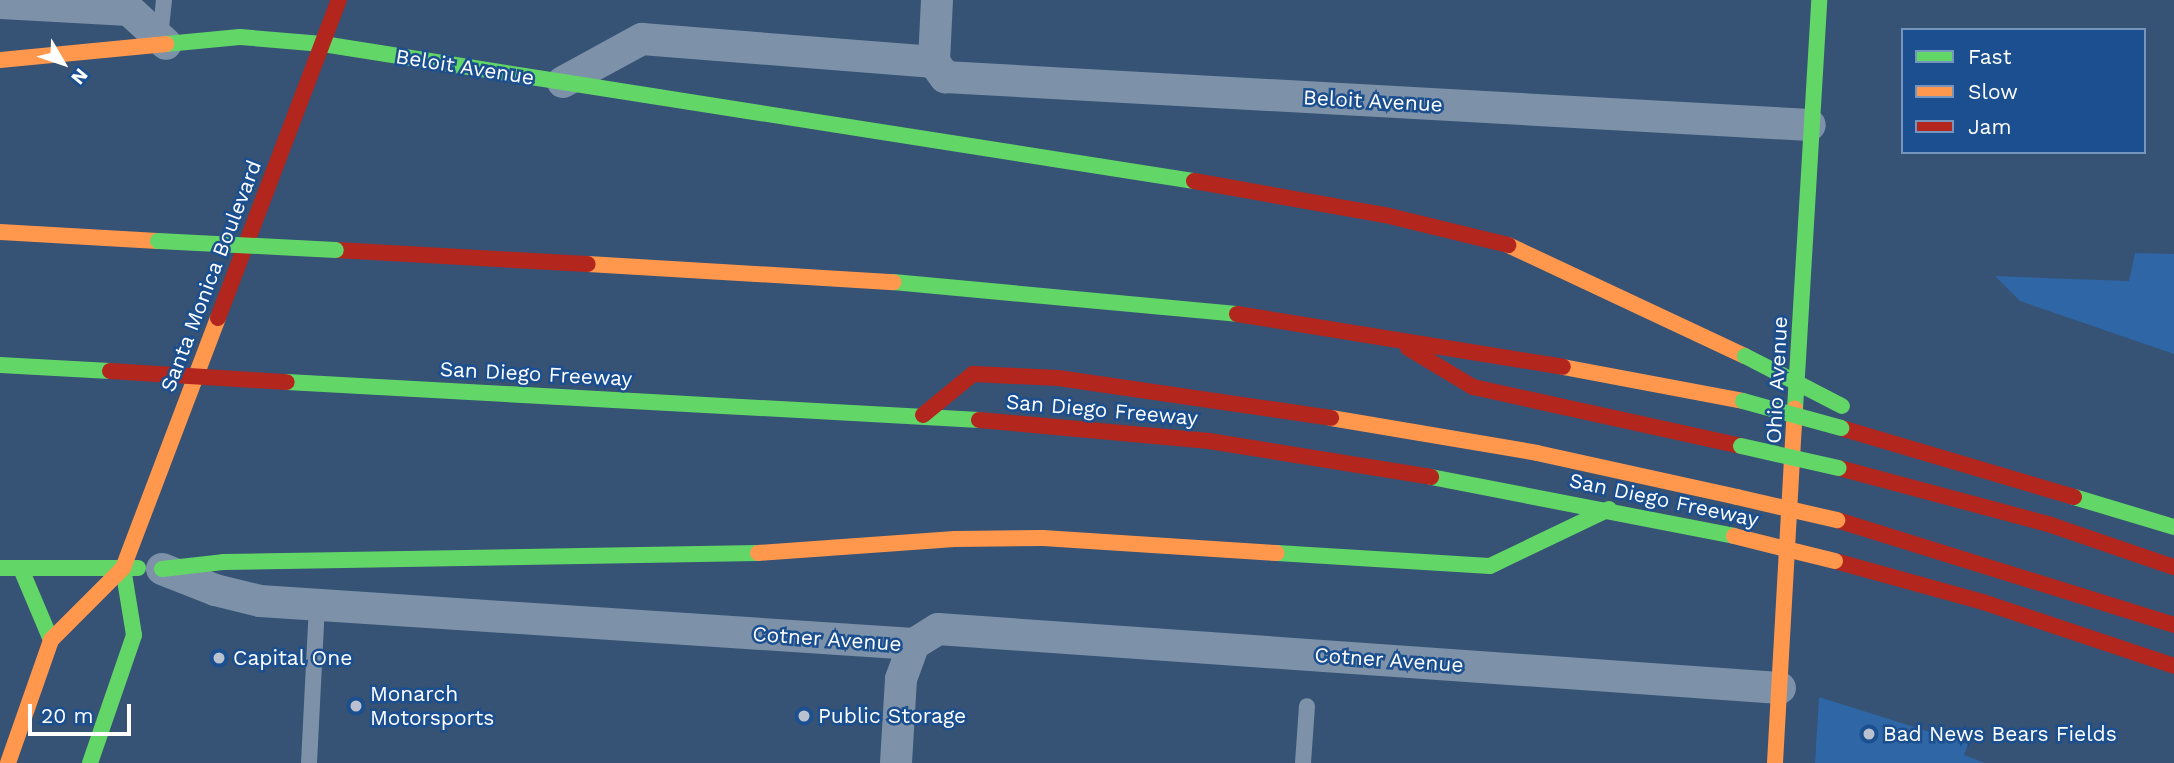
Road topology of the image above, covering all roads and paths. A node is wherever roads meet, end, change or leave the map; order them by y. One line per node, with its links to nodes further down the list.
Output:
1 (164, 0): 7 (lane)
2 (339, 0): 8 (main road, Santa Monica Boulevard)
3 (937, 0): 10 (street)
4 (1819, 0): 12 (main road, Ohio Avenue)
5 (0, 3): 6 (street)
6 (128, 5): 7 (street)
7 (163, 41): 8 (main road, Beloit Avenue); 9 (main road, Beloit Avenue)
8 (323, 44): 11 (main road, Beloit Avenue); 22 (main road, Santa Monica Boulevard)
9 (0, 60)
10 (936, 67): 11 (street, Beloit Avenue); 12 (street, Beloit Avenue)
11 (563, 82): 17 (main road, bridge)
12 (1810, 125): 30 (main road, Ohio Avenue)
13 (0, 232): 14 (main road, bridge)
14 (1392, 338): 17 (main road, bridge); 20 (main road, bridge)
15 (0, 365): 16 (main road, San Diego Freeway, bridge)
16 (923, 415): 18 (main road, San Diego Freeway); 26 (main road, bridge)
17 (1899, 444): 19 (main road)
18 (1609, 509): 24 (main road); 29 (main road, San Diego Freeway, bridge)
19 (2174, 527)
20 (2174, 567)
21 (0, 568): 23 (main road, Cotner Avenue)
22 (123, 568): 23 (main road, Cotner Avenue); 24 (main road, Cotner Avenue); 27 (main road, Santa Monica Boulevard); 33 (main road)
23 (21, 569): 27 (main road)
24 (162, 569): 25 (street, Cotner Avenue)
25 (317, 605): 28 (street, Cotner Avenue); 34 (lane)
26 (2174, 625)
27 (51, 640): 32 (main road, Santa Monica Boulevard)
28 (914, 644): 30 (street, Cotner Avenue); 35 (street)
29 (2174, 666)
30 (1780, 688): 37 (main road, Ohio Avenue)
31 (1307, 706): 36 (lane)
32 (8, 763)
33 (90, 763)
34 (309, 763)
35 (896, 763)
36 (1303, 763)
37 (1775, 763)

